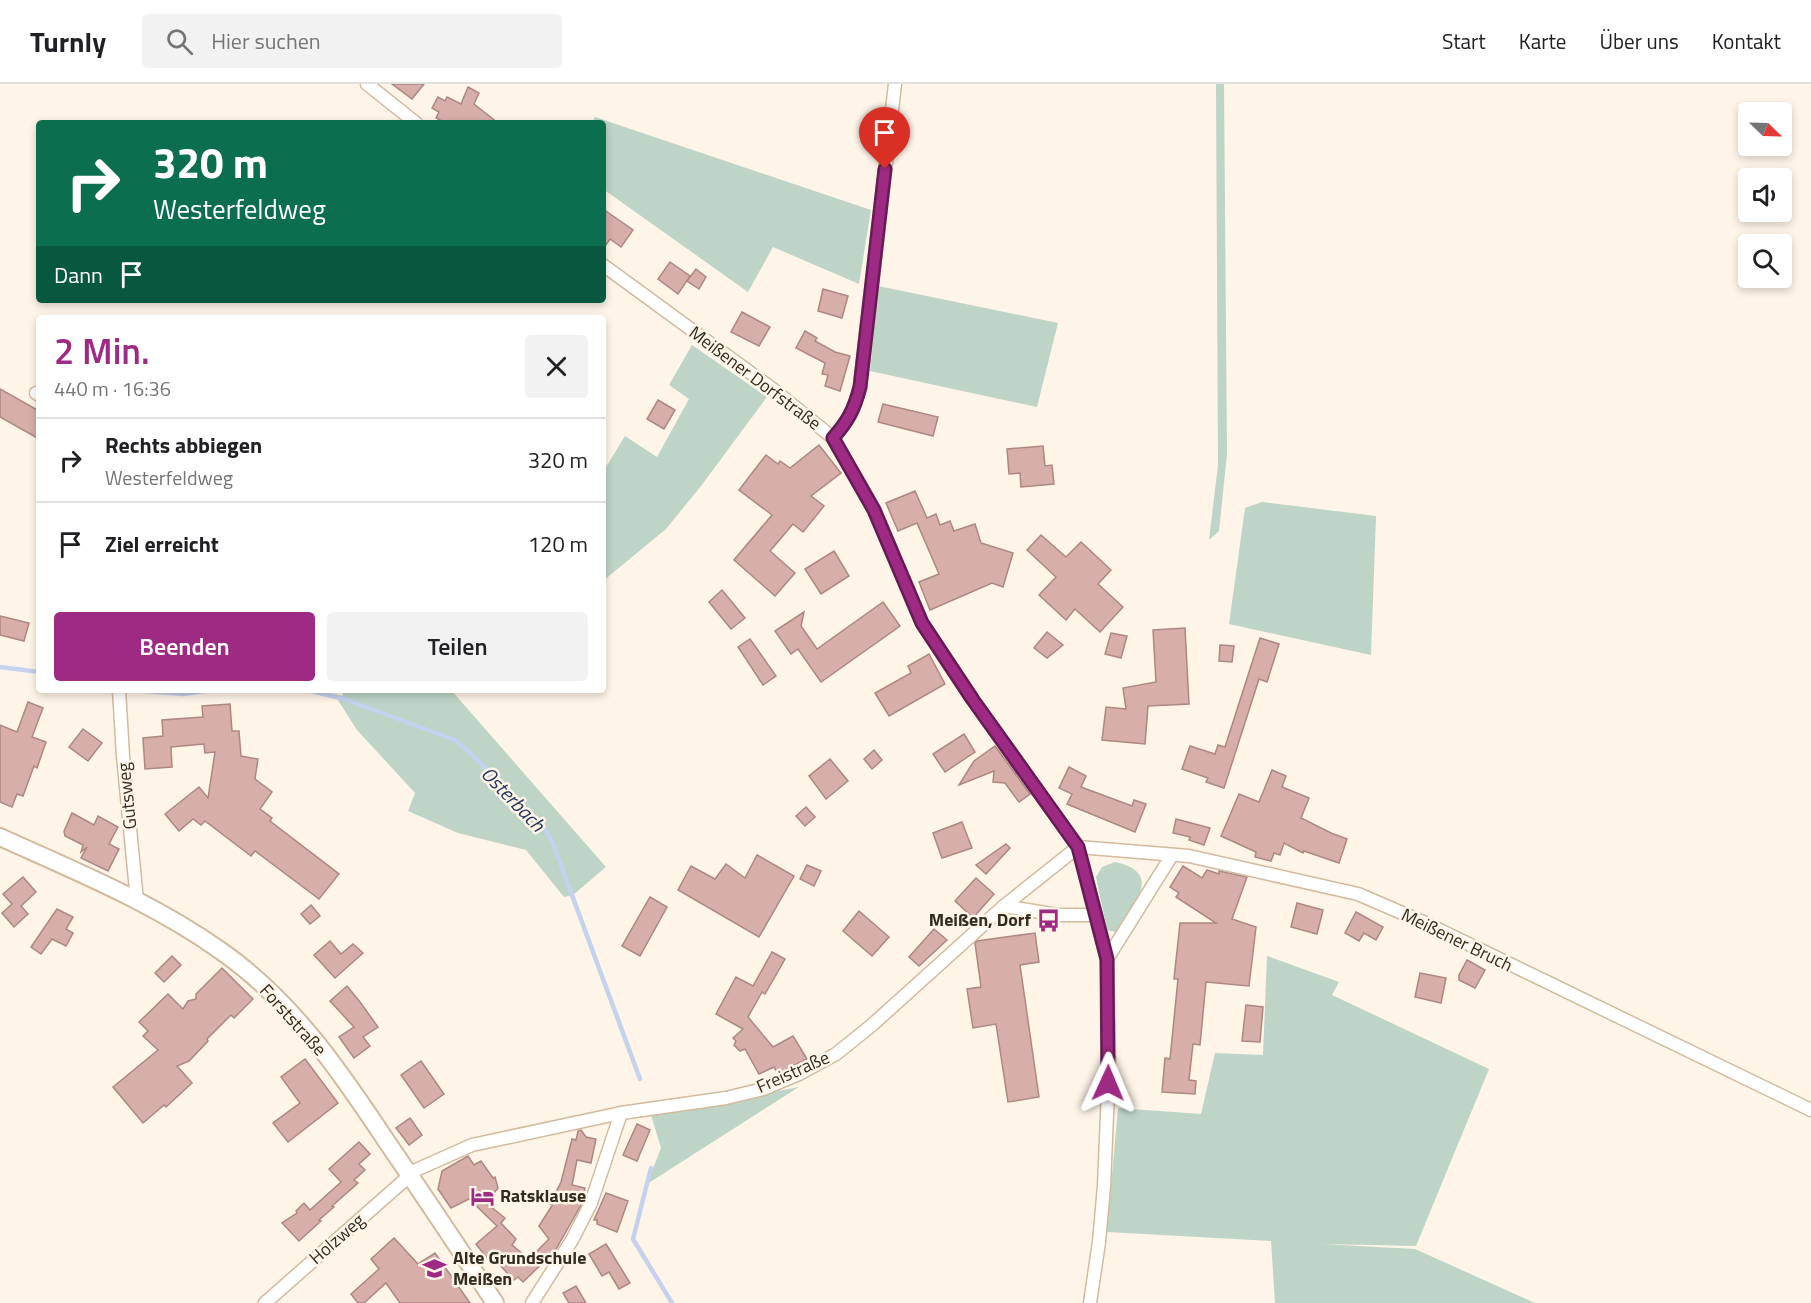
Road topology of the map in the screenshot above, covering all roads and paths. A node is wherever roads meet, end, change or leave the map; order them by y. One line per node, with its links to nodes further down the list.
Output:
1 (367, 84): 3 (street)
2 (895, 84): 5 (street)
3 (412, 120)
4 (606, 267): 5 (street, Meißener Dorfstraße)
5 (833, 438): 8 (street, Meißener Dorfstraße)
6 (119, 693): 10 (street, Gutsweg)
7 (0, 837): 10 (street, Forststraße)
8 (1078, 847): 9 (street, Meißener Bruch); 11 (street, Freistraße); 12 (street, Meißener Dorfstraße)
9 (1172, 855): 13 (street); 14 (street, Meißener Bruch)
10 (137, 901): 16 (street, Forststraße)
11 (1004, 906): 12 (street); 15 (street, Freistraße)
12 (1096, 915): 13 (street, Meißener Dorfstraße)
13 (1107, 959): 20 (street, Meißener Dorfstraße)
14 (1811, 1110)
15 (621, 1113): 16 (street, Freistraße); 19 (street)
16 (410, 1175): 17 (street, Holzweg); 18 (street, Forststraße)
17 (264, 1303)
18 (495, 1303)
19 (532, 1303)
20 (1090, 1303)

